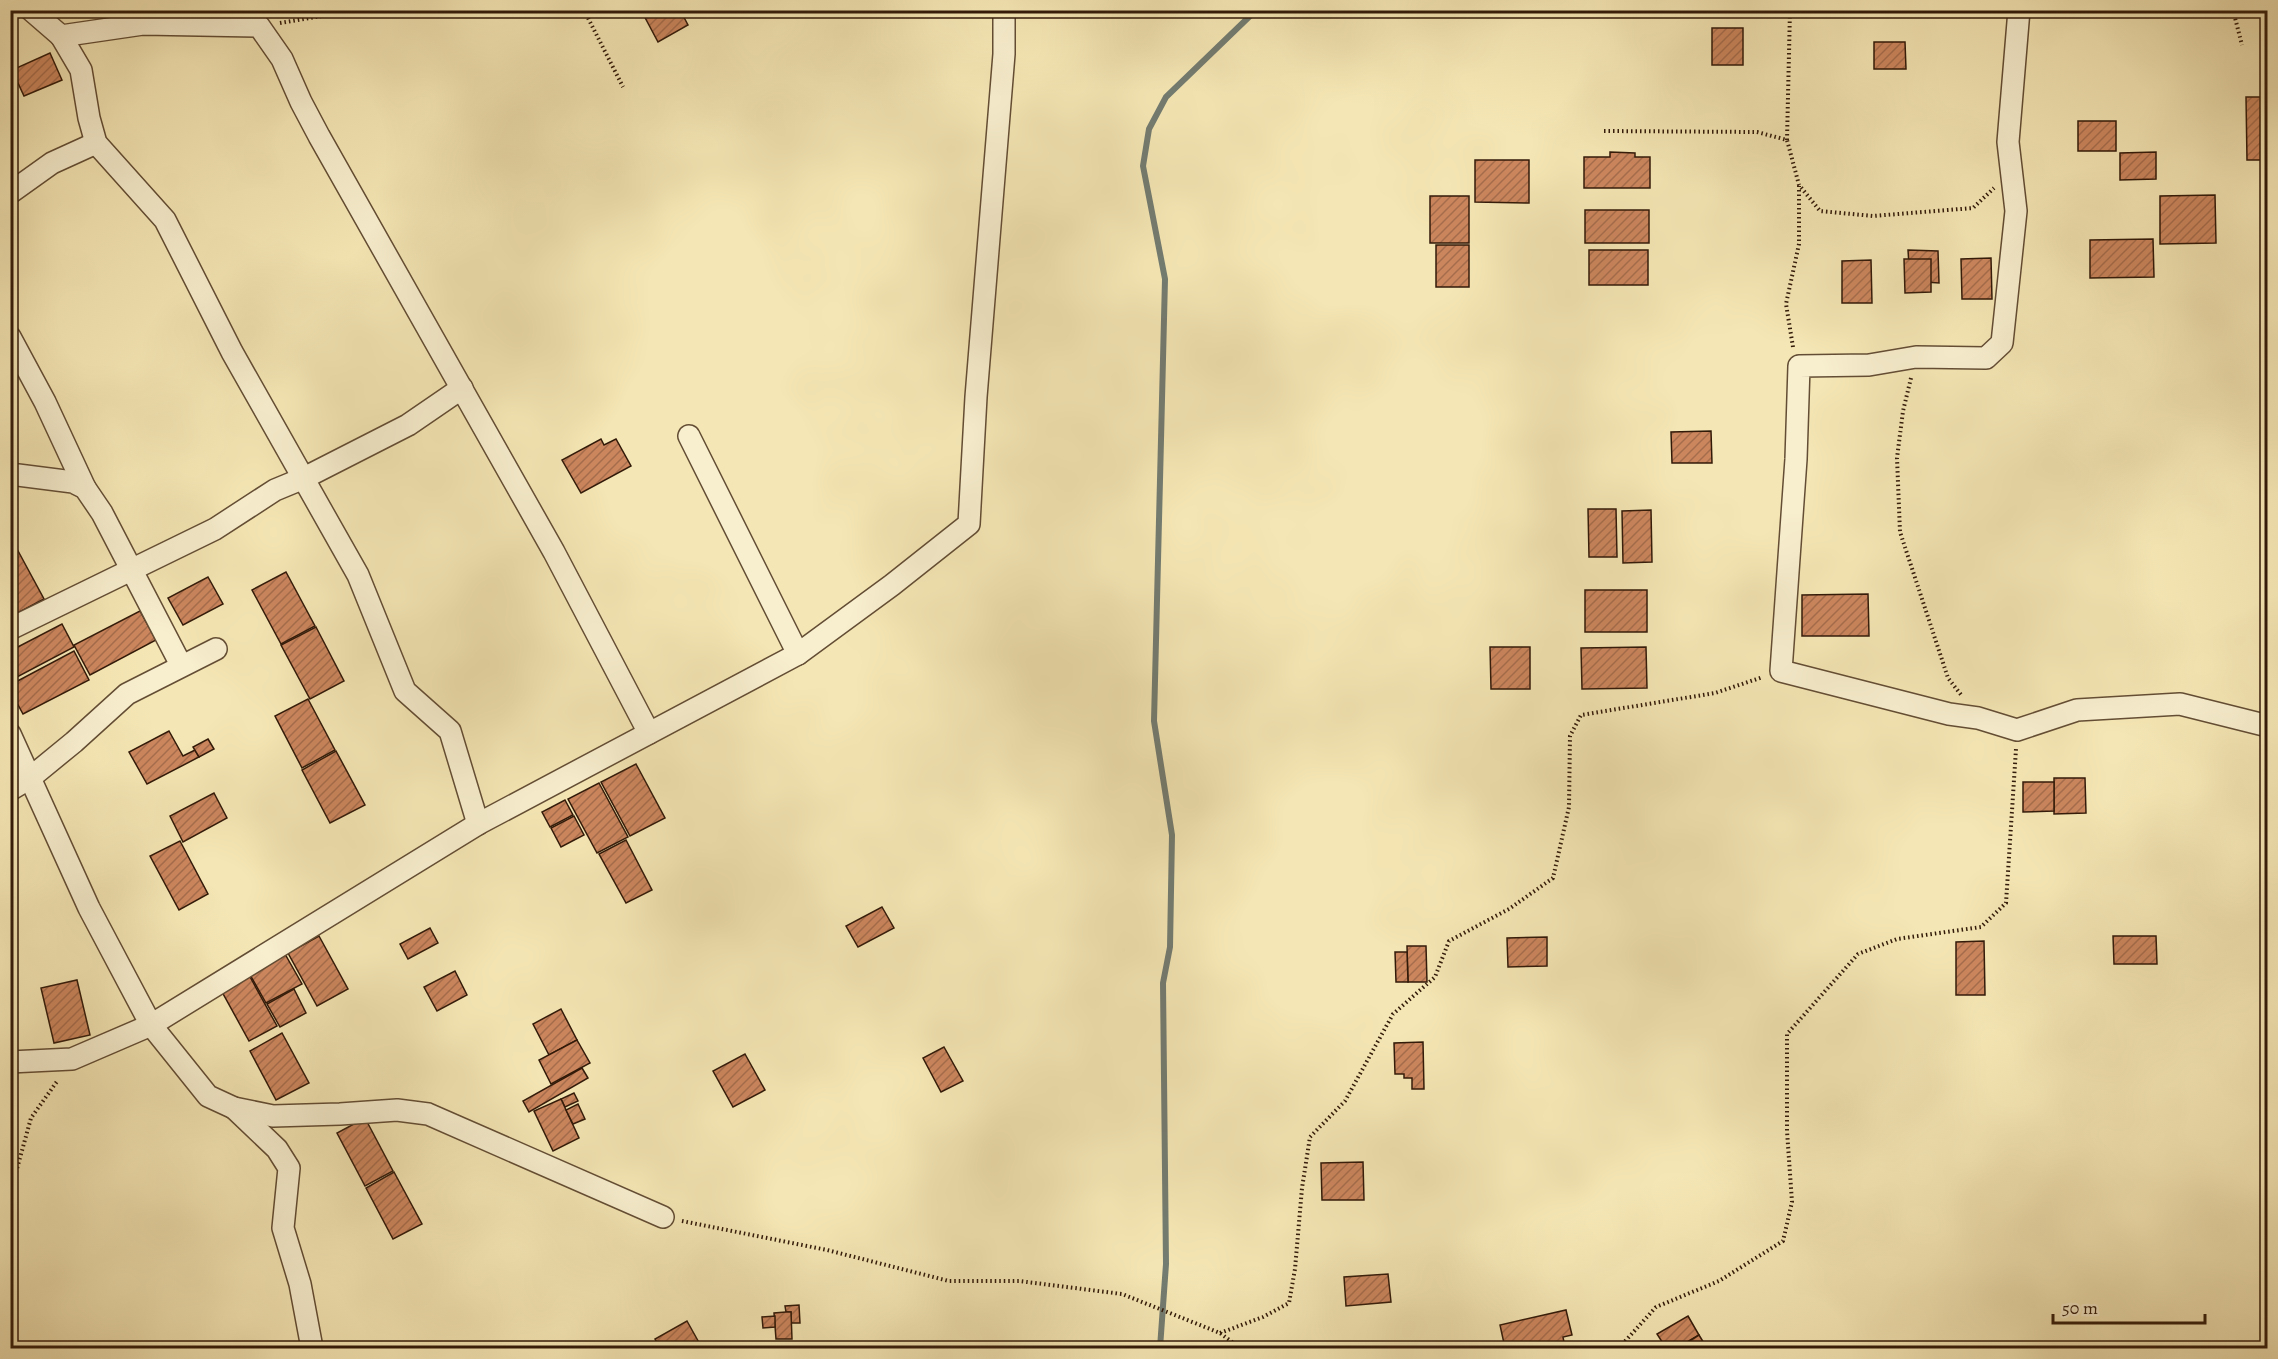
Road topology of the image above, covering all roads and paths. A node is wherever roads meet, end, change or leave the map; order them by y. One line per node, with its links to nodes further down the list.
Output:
1 (31, 10): 9 (street)
2 (333, 10): 8 (path)
3 (584, 10): 11 (path)
4 (1004, 10): 29 (street)
5 (1790, 10): 13 (path)
6 (2019, 10): 15 (street)
7 (2233, 10): 10 (path)
8 (259, 26): 9 (street); 21 (street)
9 (61, 36): 14 (street)
10 (2242, 45)
11 (623, 87)
12 (1604, 131): 13 (path)
13 (1787, 140): 16 (path)
14 (96, 142): 17 (street); 24 (street)
15 (2011, 171): 16 (path); 19 (street)
16 (1799, 185): 20 (path)
17 (10, 193)
18 (10, 337): 25 (street)
19 (1916, 357): 20 (street); 32 (path)
20 (1799, 366): 31 (street)
21 (462, 388): 24 (street); 35 (street)
22 (688, 436): 29 (street)
23 (10, 474): 25 (street)
24 (304, 478): 26 (street); 39 (street)
25 (84, 488): 26 (street)
26 (131, 570): 27 (street); 30 (street)
27 (10, 629)
28 (216, 649): 30 (street)
29 (798, 654): 35 (street)
30 (182, 665): 37 (street)
31 (1781, 671): 32 (street); 46 (path)
32 (1978, 718): 34 (street)
33 (2268, 726): 34 (street)
34 (2017, 730): 49 (path)
35 (649, 733): 39 (street)
36 (10, 734): 37 (street)
37 (30, 778): 38 (street); 40 (street)
38 (10, 790)
39 (478, 824): 40 (street)
40 (151, 1025): 41 (street); 43 (street)
41 (72, 1059): 42 (street); 44 (path)
42 (10, 1062)
43 (234, 1108): 45 (street); 47 (street)
44 (10, 1194)
45 (663, 1217): 46 (path)
46 (1220, 1334): 48 (path)
47 (312, 1348)
48 (1240, 1348)
49 (1619, 1348)

